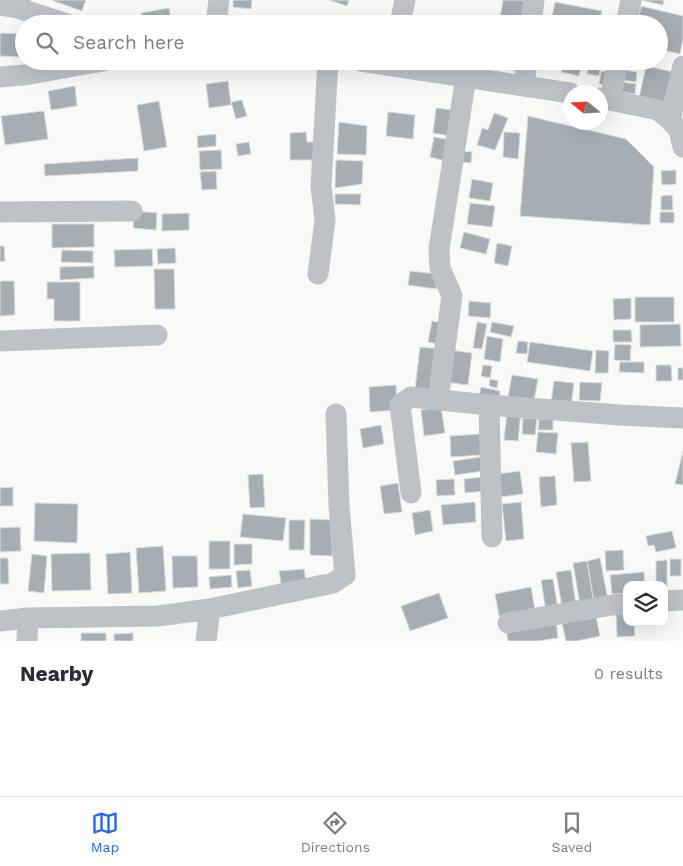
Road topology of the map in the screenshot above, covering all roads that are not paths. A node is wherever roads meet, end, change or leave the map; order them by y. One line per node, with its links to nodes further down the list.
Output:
1 (219, 0): 7 (street)
2 (405, 0): 8 (street)
3 (534, 0): 9 (street)
4 (631, 0): 10 (street)
5 (13, 4): 6 (street)
6 (43, 15)
7 (217, 15)
8 (402, 15)
9 (532, 15)
10 (628, 15)
11 (683, 66): 23 (street)
12 (52, 70): 17 (street)
13 (327, 70): 26 (street)
14 (424, 70): 18 (street)
15 (526, 70): 19 (street)
16 (615, 70): 20 (street)
17 (0, 77)
18 (466, 78): 19 (street); 29 (street)
19 (524, 86): 21 (street)
20 (608, 90)
21 (563, 92)
22 (608, 100): 23 (street)
23 (679, 132)
24 (132, 211): 25 (street)
25 (0, 212)
26 (318, 274)
27 (157, 335): 28 (street)
28 (0, 340)
29 (438, 400): 30 (street); 33 (street)
30 (489, 405): 32 (street); 34 (street)
31 (336, 414): 38 (street)
32 (683, 418)
33 (411, 493)
34 (492, 537)
35 (683, 600): 36 (street)
36 (668, 601)
37 (623, 604): 41 (street)
38 (210, 609): 39 (street); 43 (street)
39 (28, 618): 40 (street); 42 (street)
40 (0, 621)
41 (508, 623)
42 (27, 641)
43 (206, 641)

